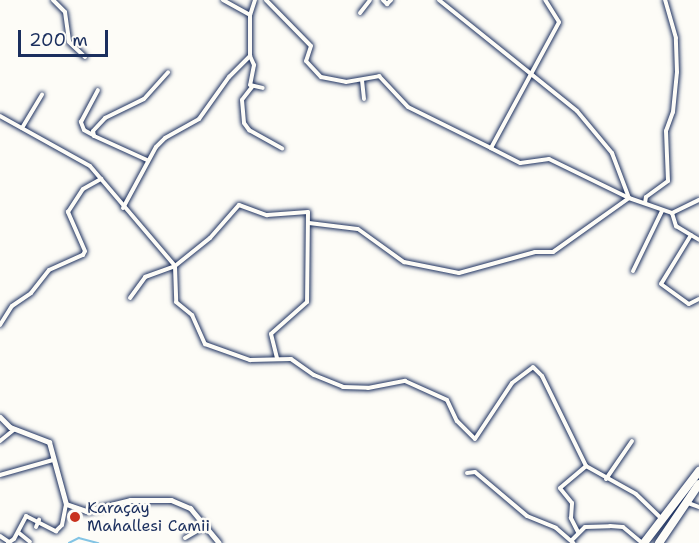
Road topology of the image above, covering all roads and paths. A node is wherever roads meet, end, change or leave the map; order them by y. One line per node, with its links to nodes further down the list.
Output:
1 (53, 0): 14 (street)
2 (223, 0): 12 (street)
3 (255, 0): 12 (street)
4 (266, 0): 17 (street)
5 (370, 0): 11 (street)
6 (383, 0): 7 (street)
7 (391, 0)
8 (439, 0): 16 (street)
9 (546, 0): 16 (street)
10 (665, 0): 32 (street)
11 (360, 13)
12 (250, 15): 13 (street)
13 (250, 56): 18 (street); 28 (street)
14 (85, 57)
15 (168, 72): 25 (street)
16 (530, 75): 27 (street); 30 (street)
17 (362, 80): 22 (street); 27 (street)
18 (252, 87): 19 (street); 26 (street)
19 (263, 87)
20 (98, 90): 25 (street)
21 (42, 95): 24 (street)
22 (364, 99)
23 (0, 117): 24 (street)
24 (22, 128): 29 (street)
25 (94, 136): 28 (street)
26 (282, 148)
27 (491, 148): 30 (street)
28 (147, 160): 33 (street)
29 (101, 179): 33 (street); 43 (street)
30 (629, 198): 32 (street); 36 (street)
31 (699, 200): 35 (street)
32 (645, 203): 34 (street)
33 (123, 208): 39 (street)
34 (662, 211): 35 (street); 40 (street)
35 (672, 213): 37 (street)
36 (309, 223): 39 (street); 44 (street)
37 (691, 235): 38 (street); 42 (street)
38 (699, 240)
39 (175, 266): 41 (street); 44 (street)
40 (633, 271)
41 (130, 298)
42 (699, 299)
43 (0, 325)
44 (277, 358): 50 (street)
45 (0, 417): 46 (street)
46 (15, 428): 47 (street); 49 (street)
47 (0, 441)
48 (632, 441): 54 (street)
49 (53, 460): 53 (street); 57 (street)
50 (586, 466): 54 (street); 63 (street)
51 (699, 471): 59 (highway)
52 (467, 473): 70 (street)
53 (0, 475)
54 (606, 479): 59 (street)
55 (699, 484): 56 (highway)
56 (688, 503): 58 (street); 73 (highway)
57 (66, 504): 60 (street); 61 (street)
58 (699, 507)
59 (662, 519): 71 (highway)
60 (39, 520): 62 (street); 64 (street)
61 (206, 526): 66 (street); 72 (street)
62 (36, 527)
63 (578, 532): 70 (street); 71 (street)
64 (19, 533): 67 (street); 68 (street)
65 (0, 536): 68 (street)
66 (185, 538)
67 (28, 540): 69 (street)
68 (8, 542)
69 (21, 542)
70 (572, 542)
71 (646, 542)
72 (219, 543)
73 (659, 543)

